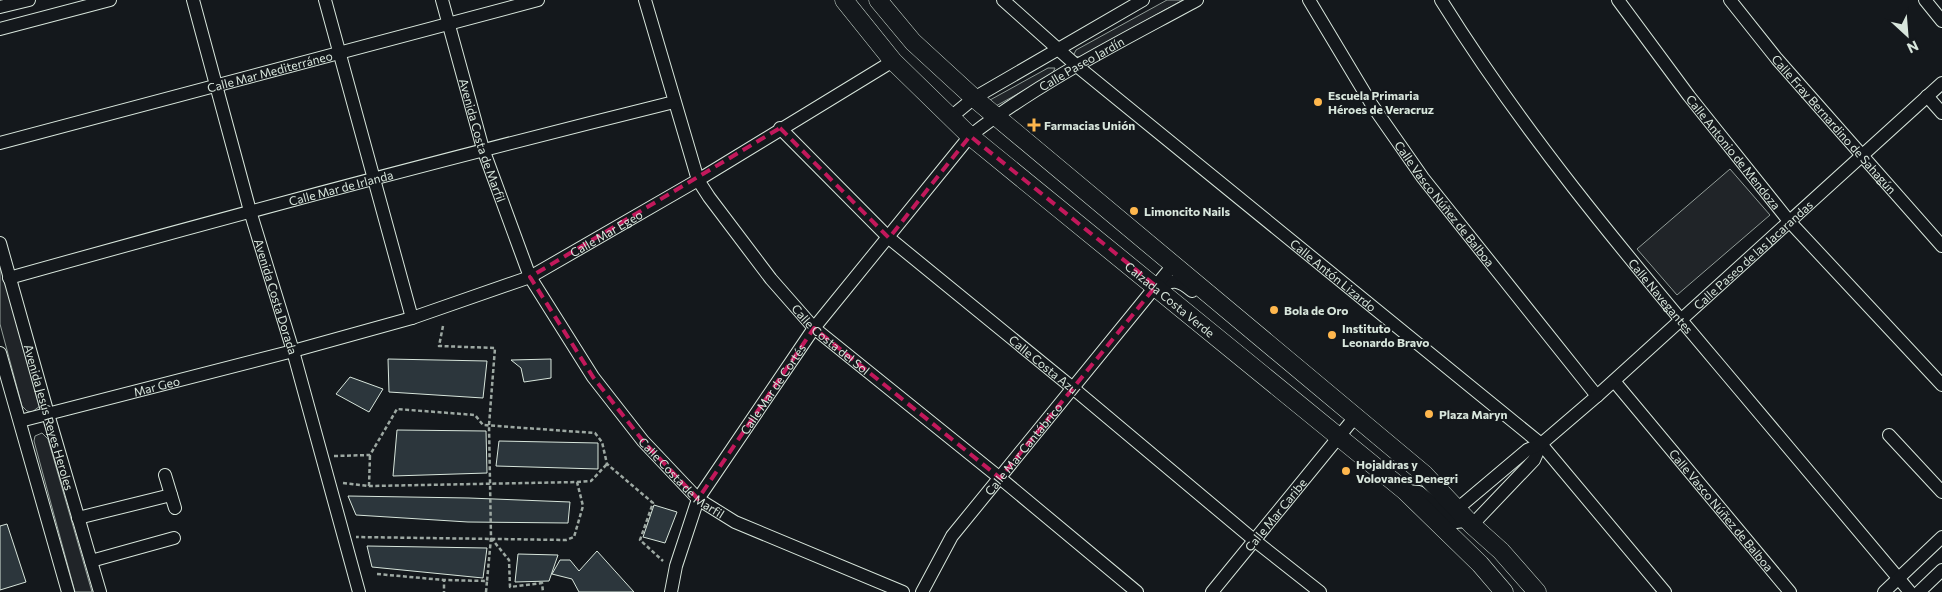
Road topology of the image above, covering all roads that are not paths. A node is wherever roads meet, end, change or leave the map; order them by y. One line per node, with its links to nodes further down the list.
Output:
1 (29, 0): 18 (street)
2 (110, 0): 21 (street)
3 (193, 0): 27 (street, Avenida Costa Dorada)
4 (325, 0): 23 (street)
5 (442, 0): 20 (street, Avenida Costa de Marfil)
6 (538, 0): 20 (street, Calle Mar Mediterráneo)
7 (645, 0): 30 (street, Calle Costa del Sol)
8 (844, 0): 24 (main road, Calzada Costa Verde)
9 (878, 0): 29 (main road)
10 (1003, 0): 22 (street, Calle Antón Lizardo)
11 (1143, 0): 22 (street, Calle Paseo Jardín)
12 (1197, 0): 25 (street, Calle Paseo Jardín)
13 (1309, 0): 59 (street, Calle Vasco Núñez de Balboa)
14 (1441, 0): 52 (street, Calle Navegantes)
15 (1618, 0): 42 (street, Calle Antonio de Mendoza)
16 (1730, 0): 38 (street, Calle Fray Bernardino de Sahagún)
17 (1925, 0): 19 (street)
18 (0, 8)
19 (1942, 21)
20 (448, 24): 23 (street, Calle Mar Mediterráneo); 37 (street, Avenida Costa de Marfil)
21 (0, 29)
22 (1057, 49): 25 (street, Calle Antón Lizardo); 29 (street, Calle Paseo Jardín)
23 (339, 53): 27 (street, Calle Mar Mediterráneo); 39 (street)
24 (893, 61): 33 (main road, Calzada Costa Verde); 34 (street, Calle Mar Egeo)
25 (1077, 66): 32 (street, Calle Paseo Jardín); 65 (street, Calle Antón Lizardo)
26 (1942, 83): 28 (street, Calle Paseo de las Jacarandas)
27 (217, 86): 36 (street, Calle Mar Mediterráneo); 41 (street, Avenida Costa Dorada)
28 (1927, 96): 31 (street); 38 (street, Calle Paseo de las Jacarandas)
29 (974, 98): 32 (main road); 33 (street, Calle Paseo Jardín)
30 (674, 102): 37 (street, Calle Mar de Irlanda); 40 (street, Calle Costa del Sol)
31 (1942, 113)
32 (996, 116): 35 (street, Calle Paseo Jardín); 46 (main road)
33 (951, 117): 35 (main road, Calzada Costa Verde)
34 (780, 128): 40 (street, Calle Mar Egeo); 43 (street, Calle Costa Azul)
35 (970, 136): 43 (street, Calle Mar de Cortés); 49 (main road, Calzada Costa Verde)
36 (0, 143)
37 (483, 150): 39 (street, Calle Mar de Irlanda); 48 (street, Avenida Costa de Marfil)
38 (1860, 156): 42 (street, Calle Paseo de las Jacarandas); 45 (street, Calle Fray Bernardino de Sahagún)
39 (372, 179): 41 (street, Calle Mar de Irlanda); 50 (street)
40 (698, 180): 48 (street, Calle Mar Egeo); 53 (street, Calle Costa del Sol)
41 (250, 211): 47 (street, Calle Mar de Irlanda); 54 (street, Avenida Costa Dorada)
42 (1789, 221): 52 (street, Calle Paseo de las Jacarandas); 57 (street, Calle Antonio de Mendoza)
43 (889, 238): 53 (street, Calle Mar de Cortés); 58 (street, Calle Costa Azul)
44 (0, 243): 47 (street, Avenida Jesús Reyes Heroles)
45 (1942, 246)
46 (1173, 266): 49 (street, Calle Mar Cantábrico); 51 (main road)
47 (9, 278): 60 (street, Avenida Jesús Reyes Heroles)
48 (530, 278): 50 (street, Calle Mar Egeo); 71 (street, Calle Costa de Marfil)
49 (1156, 286): 51 (street); 58 (street, Calle Mar Cantábrico); 64 (main road, Calzada Costa Verde)
50 (412, 318): 54 (street, Calle Mar Egeo)
51 (1237, 319): 61 (main road)
52 (1680, 320): 56 (street, Calle Paseo de las Jacarandas); 81 (street, Calle Navegantes)
53 (814, 328): 67 (street, Calle Costa del Sol); 71 (street, Calle Mar de Cortés)
54 (293, 351): 60 (street, Mar Geo); 84 (street, Avenida Costa Dorada)
55 (0, 353): 62 (street)
56 (1614, 381): 59 (street, Calle Paseo de las Jacarandas); 94 (street, Calle Vasco Núñez de Balboa)
57 (1942, 385)
58 (1074, 389): 67 (street, Calle Mar Cantábrico); 78 (street, Calle Costa Azul)
59 (1596, 396): 65 (street, Calle Paseo de las Jacarandas)
60 (48, 414): 62 (street, Mar Geo); 74 (street, Avenida Jesús Reyes Heroles)
61 (1355, 417): 64 (street, Calle Mar Caribe); 73 (main road)
62 (20, 421): 82 (street)
63 (1890, 435): 69 (street)
64 (1338, 436): 68 (main road, Calzada Costa Verde); 78 (street, Calle Mar Caribe)
65 (1541, 444): 73 (street, Calle Paseo de las Jacarandas); 75 (street, Calle Paseo de las Jacarandas); 93 (street, Calle Antón Lizardo)
66 (165, 475): 70 (street)
67 (1000, 478): 87 (street, Calle Mar Cantábrico); 88 (street, Calle Costa del Sol)
68 (1405, 491): 75 (street); 91 (main road, Calzada Costa Verde)
69 (1942, 492)
70 (171, 495): 72 (street); 74 (street)
71 (698, 499): 85 (street, Calle Mar de Cortés); 86 (street, Calle Costa de Marfil)
72 (175, 508)
73 (1457, 509): 75 (main road)
74 (78, 518): 79 (street, Avenida Jesús Reyes Heroles)
75 (1472, 525): 92 (main road)
76 (1942, 536): 81 (street)
77 (174, 538): 79 (street)
78 (1254, 540): 89 (street, Calle Mar Caribe); 90 (street, Calle Costa Azul)
79 (91, 561): 83 (street, Avenida Jesús Reyes Heroles)
80 (1942, 570): 97 (street)
81 (1899, 579): 95 (street); 96 (street, Calle Navegantes)
82 (68, 592)
83 (100, 592)
84 (359, 592)
85 (671, 592)
86 (904, 592)
87 (922, 592)
88 (1137, 592)
89 (1212, 592)
90 (1320, 592)
91 (1504, 592)
92 (1537, 592)
93 (1665, 592)
94 (1790, 592)
95 (1884, 592)
96 (1910, 592)
97 (1919, 592)

